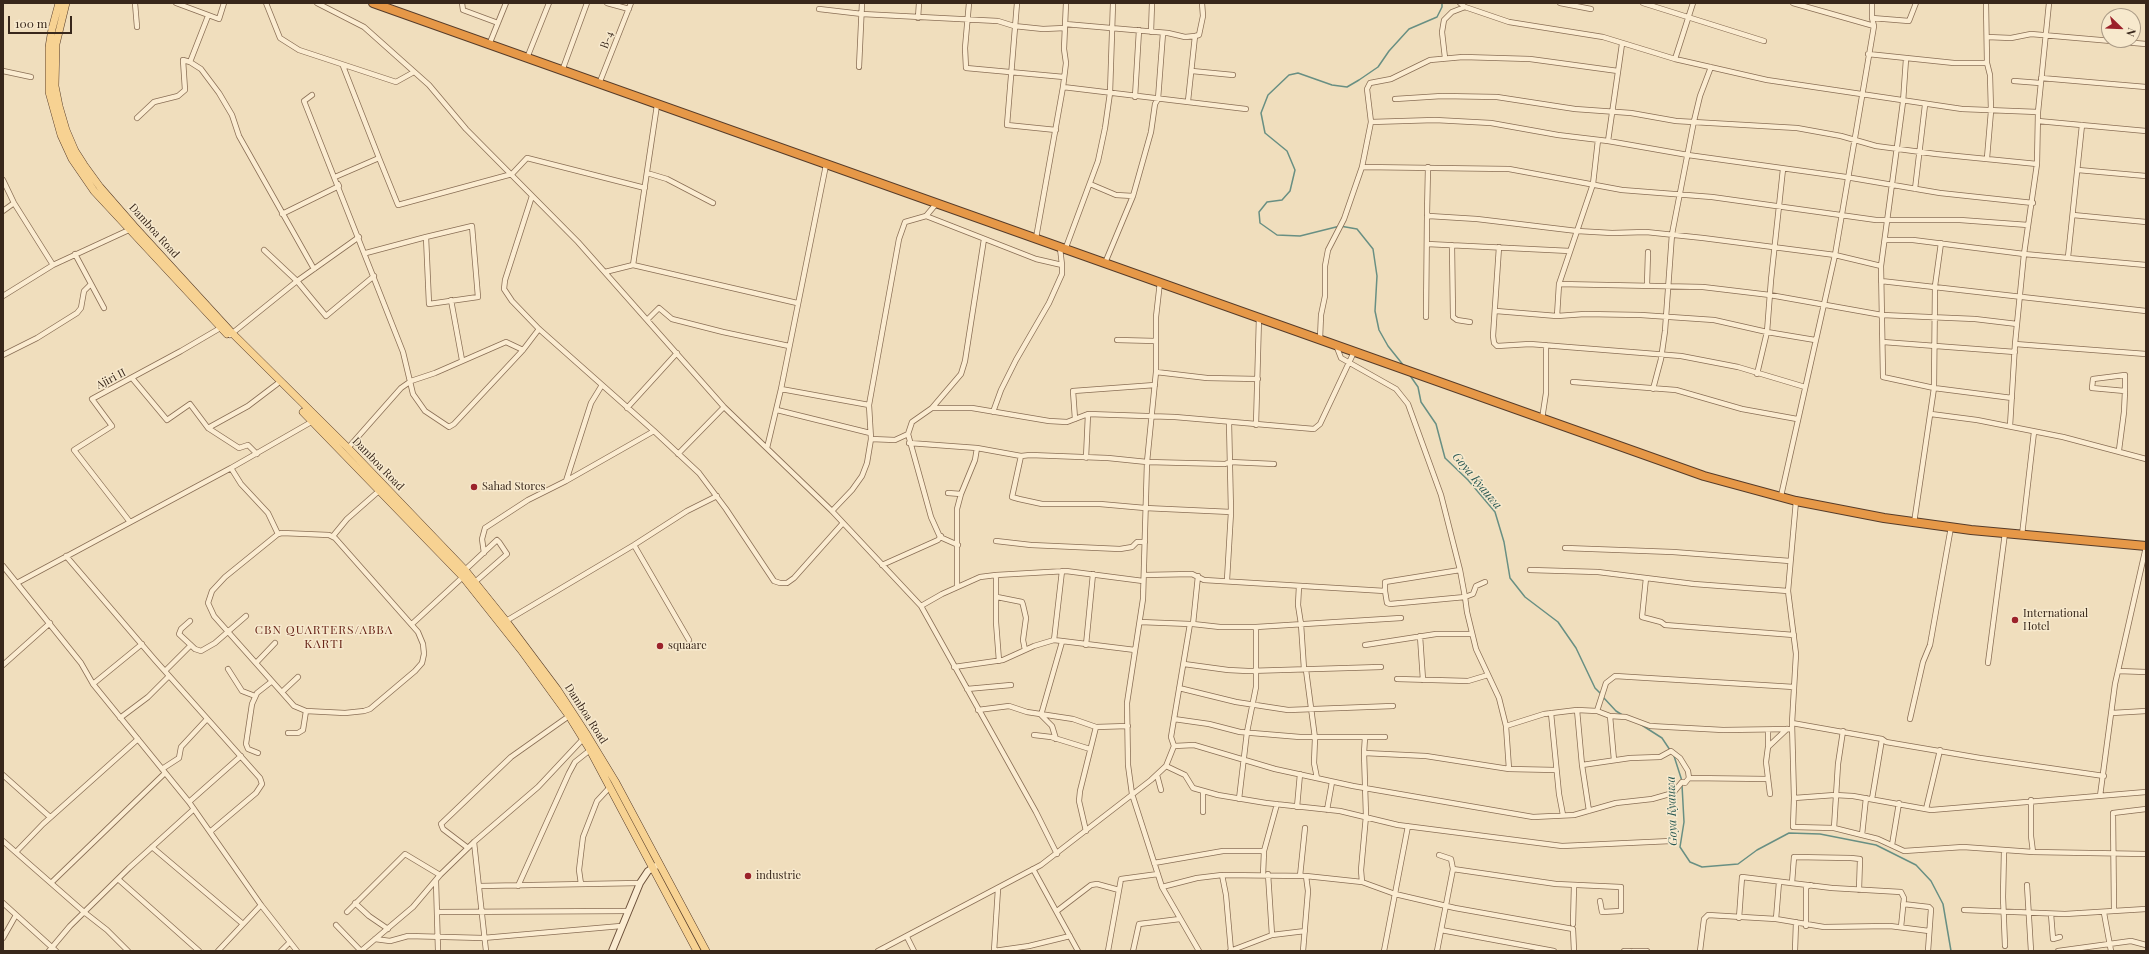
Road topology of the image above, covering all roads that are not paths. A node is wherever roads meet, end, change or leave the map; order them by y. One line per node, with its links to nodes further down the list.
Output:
1 (135, 3): 44 (street)
2 (176, 3): 35 (street)
3 (224, 3): 35 (street)
4 (266, 3): 63 (street)
5 (317, 3): 69 (street)
6 (373, 3): 53 (highway)
7 (462, 3): 40 (street)
8 (506, 3): 40 (street)
9 (548, 3): 57 (street)
10 (587, 3): 67 (street)
11 (607, 3): 29 (street)
12 (862, 3): 34 (street)
13 (919, 3): 36 (street)
14 (969, 3): 39 (street)
15 (1016, 3): 41 (street)
16 (1066, 3): 42 (street)
17 (1113, 3): 45 (street)
18 (1152, 3): 47 (street)
19 (1202, 3): 50 (street)
20 (1460, 3): 31 (street)
21 (1560, 3): 33 (street)
22 (1643, 3): 37 (street)
23 (1693, 3): 37 (street)
24 (1793, 3): 43 (street)
25 (1872, 3): 38 (street)
26 (1916, 3): 38 (street)
27 (1986, 3): 51 (street)
28 (2049, 3): 49 (street)
29 (630, 5): 77 (street, B-4)
30 (61, 6): 143 (main road, Damboa Road)
31 (1465, 7): 54 (street); 58 (street)
32 (819, 9): 34 (street)
33 (1591, 9)
34 (862, 14): 36 (street); 64 (street)
35 (208, 16): 61 (street)
36 (918, 18): 39 (street)
37 (1688, 18): 52 (street); 59 (street)
38 (1872, 18): 43 (street)
39 (968, 21): 41 (street); 71 (street)
40 (498, 23): 53 (street)
41 (1014, 26): 42 (street); 71 (street)
42 (1065, 26): 45 (street); 74 (street)
43 (1874, 26): 56 (street)
44 (137, 27)
45 (1111, 28): 46 (street); 80 (street)
46 (1139, 30): 47 (street); 83 (street)
47 (1151, 32): 48 (street)
48 (1162, 33): 50 (street); 84 (street)
49 (2046, 35): 51 (street); 55 (street); 75 (street)
50 (1195, 36): 68 (street)
51 (1987, 38): 62 (street)
52 (1764, 41)
53 (489, 44): 57 (highway)
54 (1622, 44): 59 (street); 70 (street)
55 (2146, 44)
56 (1868, 54): 60 (street); 81 (street)
57 (527, 58): 67 (highway)
58 (1445, 58): 70 (street); 97 (street)
59 (1675, 59): 65 (street)
60 (1906, 60): 62 (street); 87 (street)
61 (190, 62): 94 (street); 135 (street)
62 (1987, 63): 91 (street)
63 (343, 66): 69 (street); 107 (street)
64 (859, 67)
65 (1711, 67): 81 (street); 95 (street)
66 (3, 71): 73 (street)
67 (562, 71): 77 (highway)
68 (1192, 71): 72 (street); 86 (street)
69 (414, 72): 116 (street)
70 (1618, 72): 93 (street)
71 (1010, 73): 74 (street); 99 (street)
72 (1233, 75)
73 (31, 77)
74 (1064, 77): 79 (street)
75 (2041, 80): 76 (street); 78 (street); 92 (street)
76 (2014, 81)
77 (599, 84): 89 (highway)
78 (2146, 87)
79 (1063, 88): 80 (street); 99 (street)
80 (1110, 94): 83 (street); 120 (street)
81 (1861, 94): 87 (street); 102 (street)
82 (312, 95): 122 (street)
83 (1135, 97): 84 (street)
84 (1158, 99): 86 (street); 128 (street)
85 (1394, 99): 93 (street)
86 (1188, 101): 90 (street)
87 (1903, 102): 88 (street); 104 (street)
88 (1925, 104): 91 (street); 105 (street)
89 (657, 105): 110 (highway); 115 (street)
90 (1246, 109)
91 (1990, 111): 92 (street); 108 (street)
92 (2038, 112): 96 (street)
93 (1613, 113): 95 (street); 103 (street)
94 (137, 118)
95 (1694, 121): 102 (street); 106 (street)
96 (2038, 121): 98 (street); 109 (street)
97 (1371, 122): 101 (street); 111 (street)
98 (2082, 125): 100 (street); 114 (street)
99 (1056, 130): 148 (street)
100 (2146, 131)
101 (1598, 140): 103 (street); 121 (street)
102 (1853, 140): 104 (street); 118 (street)
103 (1608, 141): 106 (street)
104 (1897, 148): 105 (street); 123 (street)
105 (1920, 152): 108 (street); 125 (street)
106 (1688, 155): 113 (street); 126 (street)
107 (379, 158): 116 (street); 122 (street)
108 (1988, 158): 109 (street)
109 (2037, 164): 131 (street)
110 (826, 165): 132 (highway); 186 (street)
111 (1362, 167): 112 (street); 204 (street)
112 (1428, 167): 121 (street); 139 (street)
113 (1784, 169): 118 (street); 133 (street)
114 (2078, 170): 117 (street); 137 (street)
115 (647, 173): 124 (street); 130 (street)
116 (512, 174): 124 (street); 127 (street)
117 (2146, 176)
118 (1846, 177): 123 (street); 136 (street)
119 (3, 180): 129 (street)
120 (1090, 184): 128 (street); 156 (street)
121 (1593, 184): 126 (street); 144 (street)
122 (339, 186): 135 (street); 146 (street)
123 (1892, 186): 125 (street); 140 (street)
124 (645, 188): 167 (street)
125 (1915, 189): 131 (street)
126 (1680, 194): 133 (street); 145 (street)
127 (532, 196): 172 (street); 201 (street)
128 (1133, 196): 165 (street)
129 (14, 203): 134 (street); 166 (street)
130 (713, 203)
131 (2033, 203): 142 (street)
132 (936, 204): 138 (street); 148 (highway)
133 (1780, 206): 136 (street); 155 (street)
134 (3, 211)
135 (282, 214): 171 (street)
136 (1842, 214): 140 (street); 163 (street)
137 (2073, 215): 141 (street); 164 (street)
138 (926, 216): 149 (street); 238 (street)
139 (1427, 216): 144 (street); 152 (street)
140 (1887, 220): 142 (street); 150 (street)
141 (2146, 222)
142 (2028, 224): 162 (street)
143 (132, 228): 161 (street); 200 (main road, Damboa Road)
144 (1577, 231): 145 (street); 158 (street)
145 (1672, 234): 155 (street); 180 (street)
146 (359, 237): 160 (street); 171 (street)
147 (426, 238): 160 (street); 185 (street); 185 (street)
148 (1036, 238): 156 (highway)
149 (984, 239): 168 (street); 241 (street)
150 (1884, 240): 151 (street); 170 (street)
151 (1942, 243): 162 (street); 181 (street)
152 (1427, 244): 153 (street); 195 (street)
153 (1452, 245): 154 (street); 198 (street)
154 (1499, 247): 158 (street); 189 (street)
155 (1775, 247): 163 (street); 182 (street)
156 (1063, 249): 165 (highway); 168 (street)
157 (264, 250): 174 (street)
158 (1570, 251): 178 (street)
159 (1648, 252): 179 (street)
160 (366, 253): 173 (street)
161 (76, 254): 166 (street); 177 (street)
162 (2024, 254): 164 (street); 184 (street)
163 (1835, 255): 170 (street); 187 (street)
164 (2068, 257): 169 (street)
165 (1105, 264): 176 (highway)
166 (54, 265): 183 (street)
167 (633, 265): 172 (street); 186 (street)
168 (1062, 265): 243 (street)
169 (2146, 265)
170 (1881, 266): 175 (street)
171 (314, 269): 174 (street)
172 (605, 272): 197 (street)
173 (374, 276): 174 (street); 227 (street)
174 (297, 281): 203 (street)
175 (1881, 281): 181 (street); 191 (street)
176 (1160, 282): 194 (highway); 207 (street)
177 (91, 284): 188 (street); 220 (street)
178 (1559, 284): 179 (street); 192 (street)
179 (1647, 285): 180 (street)
180 (1668, 286): 182 (street); 193 (street)
181 (1935, 286): 184 (street); 196 (street)
182 (1770, 295): 187 (street); 202 (street)
183 (3, 296)
184 (2020, 298): 190 (street); 199 (street)
185 (451, 300): 221 (street)
186 (797, 302): 213 (street)
187 (1824, 304): 191 (street); 206 (street)
188 (104, 308)
189 (1496, 311): 192 (street); 211 (street)
190 (2146, 311)
191 (1882, 315): 196 (street); 208 (street)
192 (1557, 316): 193 (street)
193 (1665, 316): 202 (street); 218 (street)
194 (1259, 317): 204 (highway); 226 (street)
195 (1426, 317)
196 (1936, 317): 199 (street); 212 (street)
197 (647, 320): 213 (street); 217 (street)
198 (1470, 322)
199 (2017, 324): 209 (street)
200 (223, 326): 203 (main road, Damboa Road); 225 (street, Ajiri II)
201 (539, 329): 214 (street); 230 (street)
202 (1767, 332): 206 (street); 224 (street)
203 (231, 334): 229 (main road, Damboa Road); 250 (main road, Damboa Road)
204 (1320, 339): 210 (highway)
205 (1118, 340): 207 (street)
206 (1815, 340): 232 (street)
207 (1156, 341): 223 (street)
208 (1883, 342): 212 (street); 233 (street)
209 (2015, 344): 216 (street); 219 (street)
210 (1336, 345): 215 (highway); 222 (street)
211 (1546, 345): 218 (street); 248 (street)
212 (1935, 345): 216 (street); 233 (street)
213 (789, 346): 234 (street)
214 (523, 350): 221 (street); 227 (street)
215 (1354, 352): 222 (street); 248 (highway)
216 (2015, 352): 237 (street)
217 (677, 353): 239 (street); 240 (street)
218 (1662, 354): 224 (street); 235 (street)
219 (2146, 354)
220 (3, 355)
221 (462, 360): 227 (street)
222 (1350, 362): 252 (street); 304 (street)
223 (1156, 372): 226 (street); 231 (street)
224 (1757, 374): 232 (street)
225 (132, 378): 254 (street); 284 (street, Ajiri II)
226 (1258, 379): 252 (street)
227 (411, 381): 261 (street)
228 (1573, 382): 235 (street)
229 (277, 384): 250 (main road, Damboa Road); 254 (street)
230 (602, 385): 240 (street); 274 (street)
231 (1155, 385): 246 (street); 247 (street)
232 (1804, 387): 249 (street)
233 (1934, 388): 237 (street); 245 (street)
234 (781, 389): 238 (street); 242 (street)
235 (1653, 389): 249 (street)
236 (2125, 391): 236 (street); 264 (street)
237 (2012, 398): 253 (street)
238 (869, 405): 257 (street)
239 (724, 407): 262 (street); 266 (street)
240 (627, 408): 255 (street)
241 (932, 408): 243 (street); 258 (street)
242 (777, 410): 257 (street); 262 (street)
243 (993, 412): 247 (street)
244 (1088, 414): 246 (street); 247 (street); 268 (street)
245 (1931, 414): 253 (street); 286 (street)
246 (1152, 416): 251 (street); 270 (street)
247 (1075, 419)
248 (1542, 419): 279 (highway)
249 (1796, 419): 279 (street)
250 (314, 420): 261 (main road, Damboa Road); 265 (street); 275 (main road, Damboa Road)
251 (1229, 422): 252 (street); 271 (street)
252 (1256, 425)
253 (2010, 426): 256 (street)
254 (208, 428): 265 (street)
255 (654, 431): 266 (street); 274 (street)
256 (2034, 432): 264 (street); 290 (street)
257 (870, 433): 259 (street)
258 (908, 434): 259 (street); 260 (street)
259 (871, 439): 282 (street)
260 (909, 443): 263 (street); 292 (street)
261 (348, 448): 275 (main road, Damboa Road)
262 (767, 448): 282 (street)
263 (977, 448): 267 (street); 277 (street)
264 (2119, 450): 269 (street)
265 (256, 454): 273 (street)
266 (678, 454): 278 (street)
267 (1021, 456): 268 (street); 281 (street)
268 (1086, 458): 270 (street)
269 (2146, 459)
270 (1147, 462): 271 (street); 281 (street)
271 (1230, 462): 272 (street); 283 (street)
272 (1274, 464)
273 (231, 468): 284 (street); 289 (street)
274 (566, 481): 299 (street)
275 (382, 488): 291 (street); 307 (main road, Damboa Road)
276 (948, 493): 277 (street)
277 (962, 494): 296 (street)
278 (716, 496): 285 (street); 295 (street)
279 (1781, 496): 280 (highway)
280 (1796, 500): 286 (highway); 301 (street)
281 (1145, 508): 283 (street); 294 (street)
282 (832, 511): 285 (street)
283 (1231, 512): 313 (street)
284 (130, 522): 300 (street)
285 (843, 523): 302 (street)
286 (1914, 523): 287 (highway)
287 (1951, 527): 288 (highway); 388 (street)
288 (2005, 533): 290 (highway); 350 (street)
289 (278, 534): 291 (street); 334 (street)
290 (2022, 535): 297 (highway)
291 (333, 536): 330 (street)
292 (941, 536): 296 (street); 302 (street)
293 (996, 542): 294 (street)
294 (1145, 542): 311 (street)
295 (634, 545): 327 (street); 338 (street)
296 (958, 545): 318 (street)
297 (2146, 546): 359 (street)
298 (1565, 548): 301 (street)
299 (484, 553): 307 (street); 314 (street)
300 (66, 556): 316 (street); 342 (street)
301 (1790, 561): 319 (street)
302 (882, 565): 323 (street)
303 (3, 566): 316 (street)
304 (1460, 570): 320 (street); 322 (street)
305 (1530, 570): 312 (street)
306 (1062, 571): 308 (street); 309 (street); 339 (street)
307 (465, 574): 314 (main road, Damboa Road); 330 (street); 385 (main road, Damboa Road)
308 (1093, 574): 311 (street); 344 (street)
309 (996, 575): 318 (street); 321 (street)
310 (1198, 576): 311 (street); 313 (street); 331 (street)
311 (1143, 578): 328 (street)
312 (1646, 578): 319 (street); 336 (street)
313 (1227, 580): 317 (street)
314 (475, 582): 327 (main road, Damboa Road)
315 (1485, 582): 322 (street)
316 (17, 584): 329 (street)
317 (1299, 586): 320 (street); 332 (street)
318 (957, 587): 323 (street)
319 (1788, 590): 336 (street)
320 (1385, 591): 322 (street)
321 (997, 597): 346 (street); 348 (street)
322 (1465, 597): 335 (street)
323 (921, 606): 353 (street)
324 (246, 616): 334 (street)
325 (1401, 618): 332 (street)
326 (190, 621): 343 (street)
327 (506, 621): 479 (main road, Damboa Road)
328 (1140, 622): 331 (street); 347 (street)
329 (50, 623): 352 (street); 367 (street)
330 (412, 624): 379 (street)
331 (1192, 624): 333 (street); 351 (street)
332 (1301, 624): 333 (street); 357 (street)
333 (1256, 627): 356 (street)
334 (229, 631): 343 (street); 349 (street)
335 (1472, 634): 337 (street); 361 (street)
336 (1794, 634): 369 (street)
337 (1420, 636): 345 (street); 365 (street)
338 (689, 640)
339 (1054, 640): 340 (street); 346 (street)
340 (1062, 642): 344 (street); 384 (street)
341 (275, 643): 349 (street)
342 (142, 644): 358 (street); 367 (street)
343 (191, 645): 358 (street)
344 (1086, 645): 347 (street)
345 (1365, 645)
346 (1025, 650): 348 (street)
347 (1135, 650): 392 (street)
348 (999, 661): 353 (street)
349 (256, 663): 366 (street)
350 (1988, 663)
351 (1184, 664): 356 (street); 370 (street)
352 (3, 665)
353 (954, 667): 371 (street)
354 (1381, 667): 357 (street)
355 (228, 669): 373 (street)
356 (1256, 670): 357 (street); 374 (street)
357 (1305, 670): 376 (street)
358 (165, 671): 362 (street)
359 (2118, 671): 360 (street); 383 (street)
360 (2146, 672)
361 (1488, 675): 365 (street); 393 (street)
362 (169, 676): 387 (street); 389 (street)
363 (298, 677): 372 (street)
364 (1397, 679): 365 (street)
365 (1423, 680)
366 (271, 682): 372 (street); 373 (street)
367 (93, 684): 387 (street)
368 (1011, 684): 371 (street)
369 (1794, 687): 380 (street); 391 (street)
370 (1179, 688): 374 (street); 390 (street)
371 (967, 689): 377 (street)
372 (282, 692): 379 (street)
373 (255, 696): 413 (street)
374 (1253, 704): 376 (street); 398 (street)
375 (1393, 706): 376 (street)
376 (1311, 709): 402 (street)
377 (978, 710): 384 (street); 475 (street)
378 (1578, 710): 380 (street); 382 (street); 418 (street)
379 (306, 711): 399 (street)
380 (1597, 711): 386 (street)
381 (2146, 711): 383 (street)
382 (1551, 713): 393 (street); 421 (street)
383 (2112, 713): 426 (street)
384 (1041, 714): 394 (street); 406 (street)
385 (568, 716): 405 (main road, Damboa Road); 469 (street)
386 (1610, 716): 396 (street); 417 (street)
387 (120, 718): 404 (street)
388 (1910, 718)
389 (207, 719): 415 (street); 422 (street)
390 (1174, 719): 398 (street); 408 (street)
391 (1792, 723): 395 (street); 397 (street)
392 (1128, 726): 394 (street); 436 (street)
393 (1506, 726): 420 (street)
394 (1096, 727): 410 (street)
395 (1790, 729): 396 (street); 409 (street); 440 (street)
396 (1768, 730): 409 (street)
397 (1842, 731): 407 (street); 438 (street)
398 (1248, 732): 402 (street); 416 (street)
399 (288, 733)
400 (1034, 735): 406 (street)
401 (1365, 737): 402 (street); 403 (street); 414 (street)
402 (1315, 738): 427 (street)
403 (1385, 738)
404 (138, 739): 422 (street); 457 (street)
405 (583, 739): 411 (main road, Damboa Road); 466 (street)
406 (1056, 739): 410 (street)
407 (1882, 739): 412 (street); 443 (street)
408 (1174, 746): 416 (street); 419 (street)
409 (1768, 747): 429 (street)
410 (1090, 749): 462 (street)
411 (590, 750): 431 (main road, Damboa Road); 499 (street)
412 (1940, 750): 426 (street); 450 (street)
413 (258, 753)
414 (1364, 753): 420 (street); 432 (street)
415 (241, 756): 445 (street); 461 (street)
416 (1244, 759): 423 (street); 442 (street)
417 (1614, 760): 418 (street); 428 (street)
418 (1582, 765): 453 (street)
419 (1166, 766): 425 (street); 434 (street)
420 (1509, 768): 421 (street)
421 (1556, 770): 455 (street)
422 (164, 771): 445 (street); 492 (street)
423 (1300, 774): 427 (street); 448 (street)
424 (3, 775): 457 (street)
425 (1157, 775): 433 (street); 436 (street)
426 (2104, 776): 439 (street)
427 (1317, 778): 430 (street)
428 (1689, 778): 429 (street); 453 (street)
429 (1768, 779): 437 (street)
430 (1332, 782): 432 (street); 452 (street)
431 (610, 787): 479 (main road, Damboa Road); 495 (street)
432 (1367, 789): 455 (street); 456 (street)
433 (1161, 790)
434 (1203, 791): 442 (street); 454 (street)
435 (2146, 792): 439 (street)
436 (1132, 794): 462 (street); 478 (street)
437 (1770, 794)
438 (1835, 795): 440 (street); 441 (street); 460 (street)
439 (2100, 796): 444 (street)
440 (1794, 798): 460 (street)
441 (1866, 798): 443 (street); 463 (street)
442 (1239, 799): 447 (street)
443 (1872, 799): 446 (street)
444 (2031, 800): 450 (street); 473 (street)
445 (190, 802): 449 (street)
446 (1898, 803): 450 (street); 467 (street)
447 (1277, 804): 448 (street); 471 (street)
448 (1297, 807): 452 (street)
449 (194, 809): 461 (street); 468 (street)
450 (1926, 809)
451 (2146, 809): 474 (street)
452 (1327, 810): 456 (street)
453 (1589, 811): 455 (street)
454 (1203, 812)
455 (1563, 815)
456 (1366, 816): 458 (street); 490 (street)
457 (50, 817): 472 (street)
458 (1408, 826): 465 (street); 505 (street)
459 (1305, 828): 486 (street)
460 (1834, 828): 463 (street)
461 (211, 831): 510 (street)
462 (1086, 831): 475 (street)
463 (1862, 835): 467 (street)
464 (3, 841): 472 (street)
465 (1672, 841)
466 (474, 842): 469 (street); 498 (street)
467 (1892, 845): 470 (street)
468 (152, 847): 488 (street); 531 (street)
469 (468, 848): 483 (street)
470 (2004, 850): 473 (street); 517 (street)
471 (1264, 851): 478 (street); 485 (street)
472 (16, 852): 492 (street)
473 (2033, 852): 474 (street)
474 (2113, 853): 476 (street); 514 (street)
475 (1057, 854): 480 (street)
476 (2146, 854)
477 (1439, 855): 481 (street)
478 (1154, 863): 482 (street)
479 (656, 866): 493 (street); 527 (main road, Damboa Road)
480 (1033, 869): 502 (street); 516 (street)
481 (1453, 869): 496 (street); 511 (street)
482 (1158, 874): 501 (street); 503 (street)
483 (440, 875): 489 (street); 508 (street)
484 (1222, 875): 485 (street); 501 (street); 575 (street)
485 (1265, 875): 486 (street); 541 (street)
486 (1300, 876): 487 (street)
487 (1306, 876): 490 (street); 539 (street)
488 (118, 879): 518 (street); 557 (street)
489 (436, 881): 520 (street); 537 (street)
490 (1362, 882): 505 (street)
491 (1779, 882): 494 (street); 526 (street); 529 (street)
492 (51, 883): 518 (street)
493 (640, 883): 495 (street); 515 (street)
494 (1792, 883): 497 (street); 504 (street)
495 (581, 884): 499 (street)
496 (1574, 885): 506 (street); 532 (street)
497 (1811, 885): 504 (street); 535 (street)
498 (479, 886): 499 (street); 521 (street)
499 (518, 886)
500 (2027, 886): 522 (street)
501 (1162, 887): 528 (street)
502 (998, 889): 544 (street); 569 (street)
503 (1119, 890): 516 (street); 572 (street)
504 (1860, 890): 509 (street)
505 (1395, 894): 511 (street); 577 (street)
506 (1600, 901)
507 (3, 903): 525 (street)
508 (355, 903): 519 (street); 537 (street)
509 (1903, 904): 536 (street); 540 (street)
510 (260, 905): 531 (street); 549 (street)
511 (1445, 906): 538 (street); 580 (street)
512 (2146, 909): 514 (street)
513 (1964, 910): 517 (street)
514 (2114, 910): 523 (street)
515 (628, 911): 521 (street); 534 (street)
516 (1057, 911): 543 (street)
517 (2003, 911): 522 (street); 553 (street)
518 (84, 912): 554 (street); 556 (street)
519 (347, 912)
520 (438, 912): 521 (street); 542 (street)
521 (482, 912): 547 (street)
522 (2028, 913): 524 (street); 587 (street)
523 (2104, 913): 524 (street); 550 (street)
524 (2051, 914): 545 (street)
525 (16, 915): 546 (street); 554 (street)
526 (1739, 918): 529 (street); 584 (street)
527 (684, 919): 565 (main road, Damboa Road); 566 (main road, Damboa Road)
528 (1180, 919): 573 (street); 574 (street)
529 (1776, 919): 530 (street)
530 (1796, 922): 535 (street); 585 (street)
531 (243, 924): 558 (street)
532 (1573, 924)
533 (336, 925): 561 (street)
534 (622, 926): 547 (street); 564 (street)
535 (1806, 926): 536 (street)
536 (1900, 927): 540 (street)
537 (388, 929): 548 (street)
538 (1441, 930): 578 (street); 579 (street)
539 (1305, 931): 541 (street); 576 (street)
540 (1930, 931): 586 (street)
541 (1272, 935): 575 (street)
542 (438, 936): 547 (street); 548 (street); 562 (street)
543 (1070, 936): 552 (street); 571 (street)
544 (907, 937): 567 (street); 568 (street)
545 (2060, 937)
546 (3, 938)
547 (483, 938): 563 (street)
548 (375, 939): 561 (street)
549 (290, 942): 559 (street); 560 (street)
550 (2110, 944): 551 (street); 588 (street); 589 (street)
551 (2146, 945)
552 (1029, 946): 569 (street); 570 (street)
553 (2005, 946)
554 (50, 949): 555 (street)
555 (56, 951)
556 (128, 951)
557 (199, 951)
558 (218, 951)
559 (281, 951)
560 (297, 951)
561 (361, 951)
562 (438, 951)
563 (486, 951)
564 (612, 951)
565 (697, 951)
566 (706, 951)
567 (879, 951)
568 (914, 951)
569 (994, 951)
570 (1031, 951)
571 (1078, 951)
572 (1108, 951)
573 (1134, 951)
574 (1199, 951)
575 (1231, 951)
576 (1303, 951)
577 (1384, 951)
578 (1437, 951)
579 (1554, 951)
580 (1574, 951)
581 (1624, 951): 582 (street)
582 (1631, 951): 583 (street)
583 (1647, 951)
584 (1700, 951)
585 (1795, 951)
586 (1928, 951)
587 (2030, 951)
588 (2058, 951)
589 (2111, 951)

